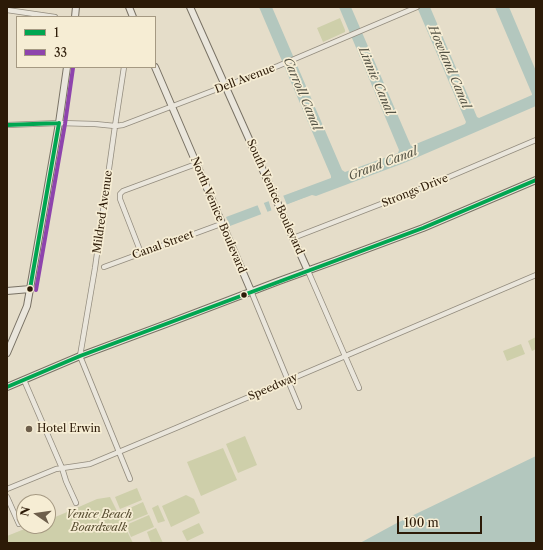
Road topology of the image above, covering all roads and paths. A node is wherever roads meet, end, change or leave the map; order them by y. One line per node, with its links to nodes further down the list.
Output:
1 (190, 7): 8 (main road, South Venice Boulevard)
2 (416, 7): 8 (street, Dell Avenue)
3 (7, 10): 4 (street)
4 (48, 16)
5 (67, 68): 10 (main road)
6 (124, 68): 12 (street, Mildred Avenue)
7 (155, 68): 9 (main road, North Venice Boulevard)
8 (226, 86): 9 (street, Dell Avenue); 17 (main road, South Venice Boulevard)
9 (172, 106): 12 (street, Dell Avenue); 14 (main road, North Venice Boulevard)
10 (59, 123): 11 (street); 12 (street); 22 (main road)
11 (7, 125)
12 (115, 126): 26 (street, Mildred Avenue)
13 (536, 140): 17 (street, Strongs Drive)
14 (196, 164): 16 (main road, North Venice Boulevard); 18 (street)
15 (536, 180): 20 (main road)
16 (221, 224): 18 (street, Canal Street); 24 (main road, North Venice Boulevard)
17 (293, 238): 20 (main road, South Venice Boulevard)
18 (141, 253): 19 (street, Canal Street)
19 (104, 268)
20 (308, 271): 24 (main road); 27 (street, South Venice Boulevard)
21 (536, 275): 27 (street, Speedway)
22 (30, 289): 23 (main road); 25 (main road)
23 (7, 291)
24 (250, 291): 26 (main road); 29 (street, North Venice Boulevard)
25 (7, 353)
26 (80, 356): 28 (main road); 33 (street)
27 (344, 356): 29 (street, Speedway); 31 (street, South Venice Boulevard)
28 (24, 380): 30 (main road); 34 (street)
29 (288, 380): 32 (street, North Venice Boulevard); 33 (street, Speedway)
30 (8, 385)
31 (359, 388)
32 (299, 408)
33 (119, 452): 34 (street, Speedway); 35 (street)
34 (62, 468): 36 (street, Speedway); 38 (street)
35 (130, 479)
36 (7, 489)
37 (7, 497): 39 (street)
38 (76, 503)
39 (16, 517)

